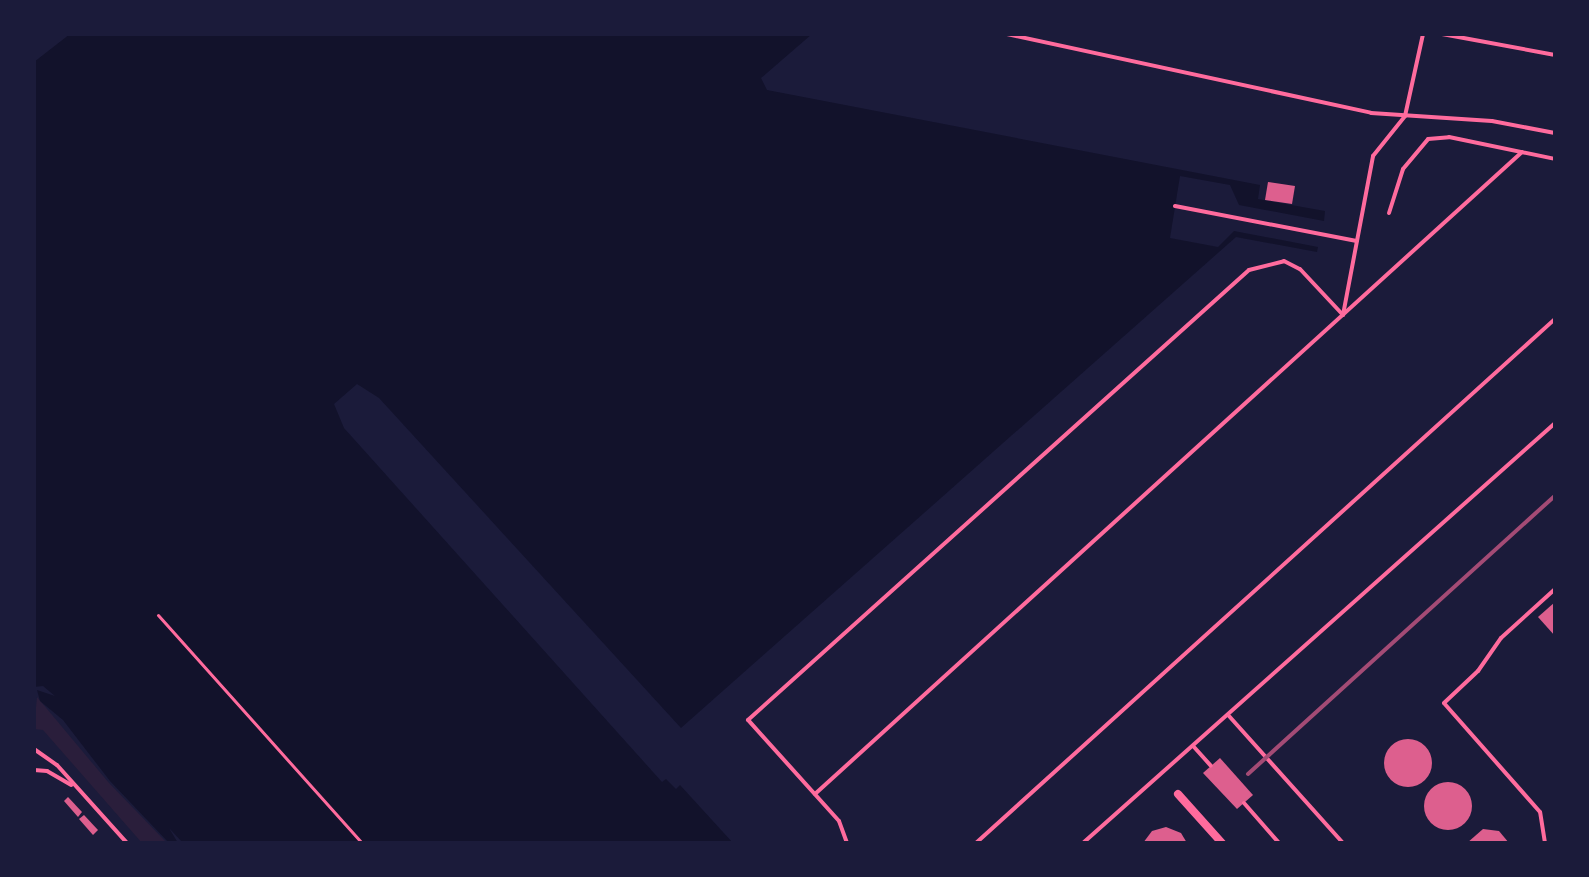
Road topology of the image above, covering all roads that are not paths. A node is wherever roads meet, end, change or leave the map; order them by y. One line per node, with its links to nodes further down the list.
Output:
1 (1007, 34): 5 (lane)
2 (1423, 34): 5 (lane)
3 (1442, 34): 4 (lane)
4 (1555, 55)
5 (1405, 116): 6 (lane); 11 (lane)
6 (1555, 133)
7 (1522, 152): 8 (lane); 10 (lane); 12 (lane)
8 (1555, 159)
9 (1175, 206): 11 (lane)
10 (1389, 213)
11 (1357, 241): 12 (lane)
12 (1343, 315): 22 (lane); 22 (lane)
13 (1555, 319): 27 (lane)
14 (1555, 423): 16 (lane)
15 (1555, 589): 32 (lane)
16 (1229, 716): 17 (lane); 31 (lane)
17 (1194, 746): 19 (lane); 28 (lane)
18 (34, 749): 21 (lane)
19 (1211, 766)
20 (34, 770): 21 (lane)
21 (74, 786): 25 (lane)
22 (815, 794): 26 (lane)
23 (1178, 794): 29 (street)
24 (1244, 803): 30 (lane)
25 (127, 843)
26 (847, 843)
27 (976, 843)
28 (1083, 843)
29 (1222, 843)
30 (1279, 843)
31 (1343, 843)
32 (1545, 843)

